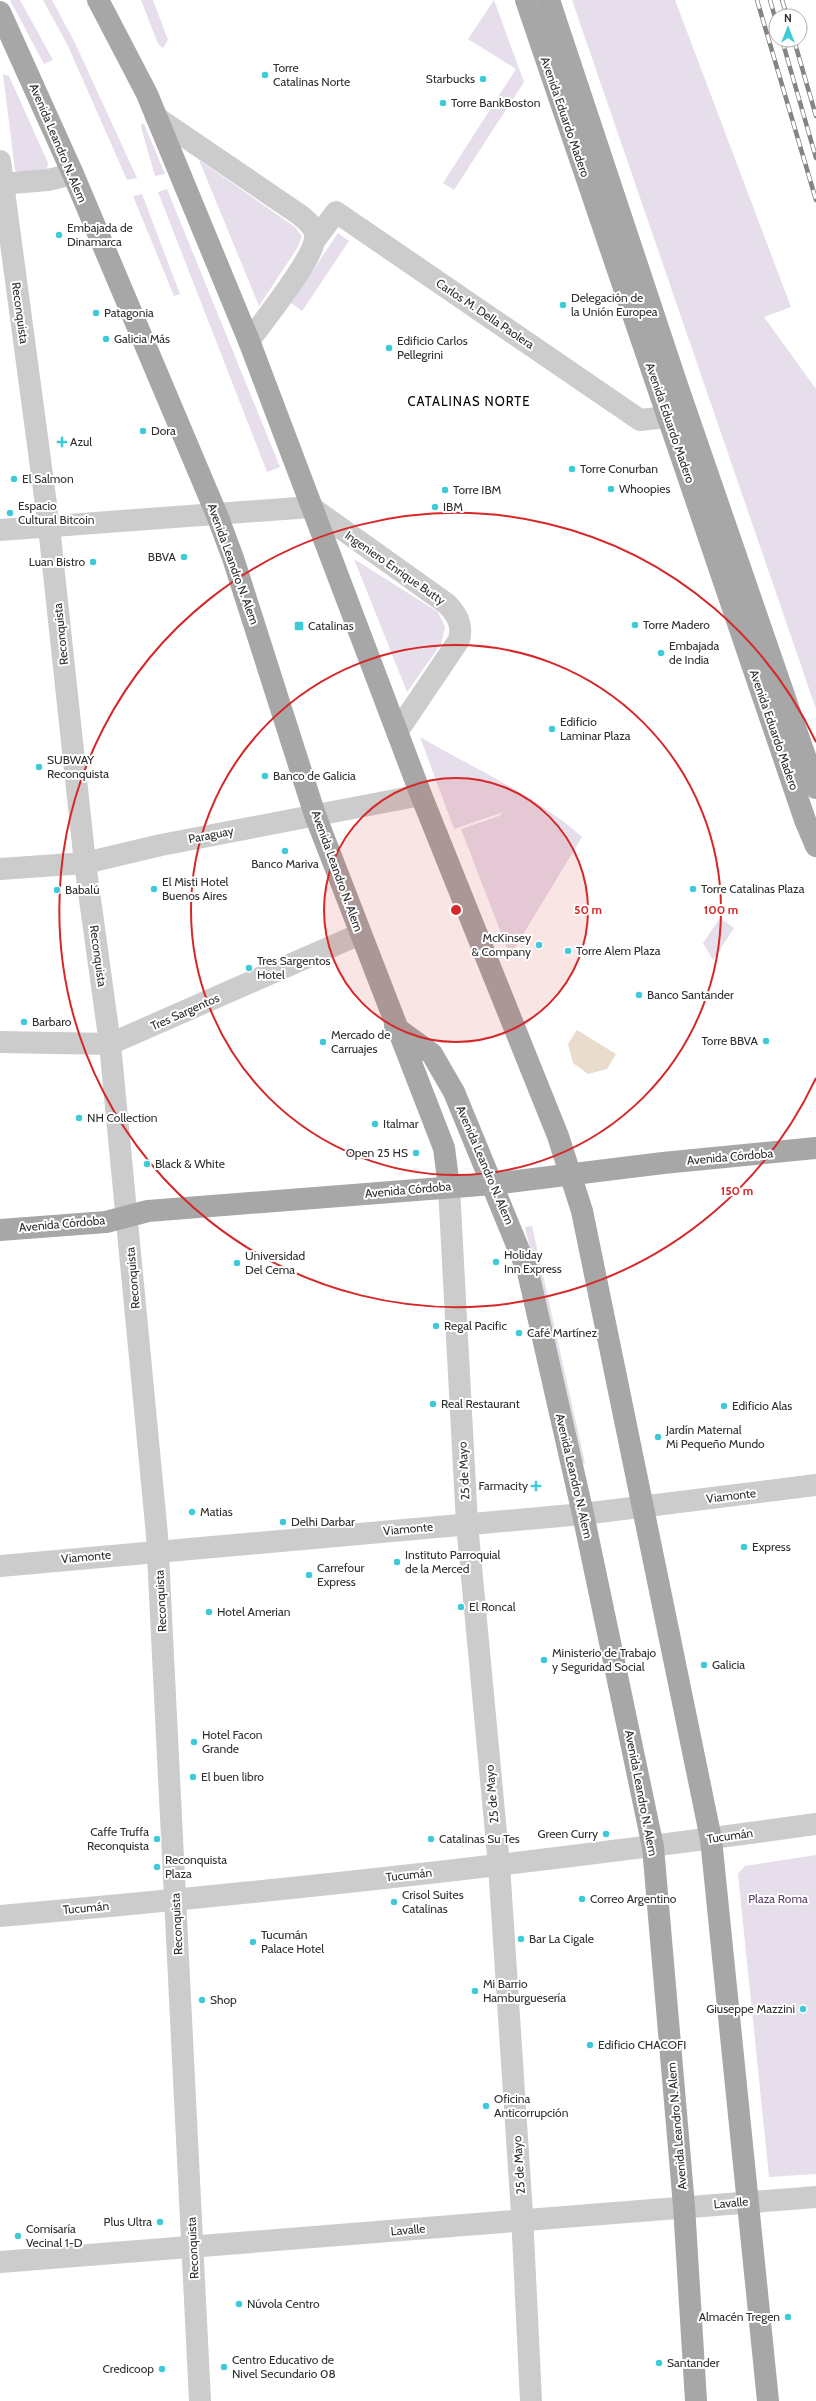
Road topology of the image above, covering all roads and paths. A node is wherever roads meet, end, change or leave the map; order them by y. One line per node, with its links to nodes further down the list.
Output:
1 (98, 0): 5 (main road)
2 (526, 0): 11 (main road, Avenida Eduardo Madero)
3 (549, 0): 17 (main road, Avenida Eduardo Madero)
4 (0, 12): 7 (main road, Avenida Leandro N. Alem)
5 (156, 117): 9 (street); 10 (main road)
6 (0, 161): 8 (street, Reconquista)
7 (73, 174): 8 (street); 13 (main road, Avenida Leandro N. Alem)
8 (1, 184): 14 (street, Reconquista)
9 (315, 240): 10 (street, Carlos M. Della Paolera); 11 (street, Carlos M. Della Paolera)
10 (249, 341): 12 (main road)
11 (667, 417): 20 (main road, Avenida Eduardo Madero)
12 (311, 507): 13 (street); 16 (main road); 16 (street, Ingeniero Enrique Butty)
13 (217, 515): 14 (street); 19 (main road, Avenida Leandro N. Alem)
14 (49, 527): 15 (street); 21 (street, Reconquista)
15 (0, 530)
16 (397, 732): 18 (main road)
17 (816, 788)
18 (421, 795): 19 (street, Paraguay); 28 (main road)
19 (315, 815): 21 (street, Paraguay); 23 (main road, Avenida Leandro N. Alem)
20 (816, 846)
21 (85, 863): 22 (street, Paraguay); 26 (street, Reconquista)
22 (0, 869)
23 (360, 934): 24 (main road, Avenida Leandro N. Alem); 26 (street, Tres Sargentos)
24 (396, 1027): 29 (main road, Avenida Leandro N. Alem); 30 (main road)
25 (0, 1042): 26 (street, Tres Sargentos)
26 (110, 1044): 31 (street, Reconquista)
27 (816, 1148): 28 (main road, Avenida Córdoba)
28 (572, 1174): 29 (main road, Avenida Córdoba); 34 (main road)
29 (493, 1184): 30 (main road, Avenida Córdoba); 35 (main road, Avenida Leandro N. Alem)
30 (449, 1187): 31 (main road, Avenida Córdoba); 36 (street, 25 de Mayo)
31 (127, 1216): 32 (main road, Avenida Córdoba); 37 (street, Reconquista)
32 (0, 1230)
33 (816, 1485): 34 (street, Viamonte)
34 (642, 1507): 35 (street, Viamonte); 40 (main road)
35 (583, 1514): 36 (street, Viamonte); 41 (main road, Avenida Leandro N. Alem)
36 (467, 1524): 37 (street, Viamonte); 42 (street, 25 de Mayo)
37 (158, 1551): 38 (street, Viamonte); 43 (street, Reconquista)
38 (0, 1566)
39 (816, 1824): 40 (street, Tucumán)
40 (711, 1838): 41 (street, Tucumán); 46 (main road)
41 (653, 1847): 42 (street, Tucumán); 47 (main road, Avenida Leandro N. Alem)
42 (499, 1865): 43 (street, Tucumán); 48 (street, 25 de Mayo)
43 (176, 1900): 44 (street, Tucumán); 49 (street, Reconquista)
44 (0, 1916)
45 (816, 2197): 46 (street, Lavalle)
46 (746, 2201): 47 (street, Lavalle); 54 (main road)
47 (684, 2206): 48 (street, Lavalle); 53 (main road, Avenida Leandro N. Alem)
48 (522, 2221): 49 (street, Lavalle); 52 (street, 25 de Mayo)
49 (192, 2247): 50 (street, Lavalle); 51 (street, Reconquista)
50 (0, 2262)
51 (200, 2401)
52 (531, 2401)
53 (696, 2401)
54 (768, 2401)

